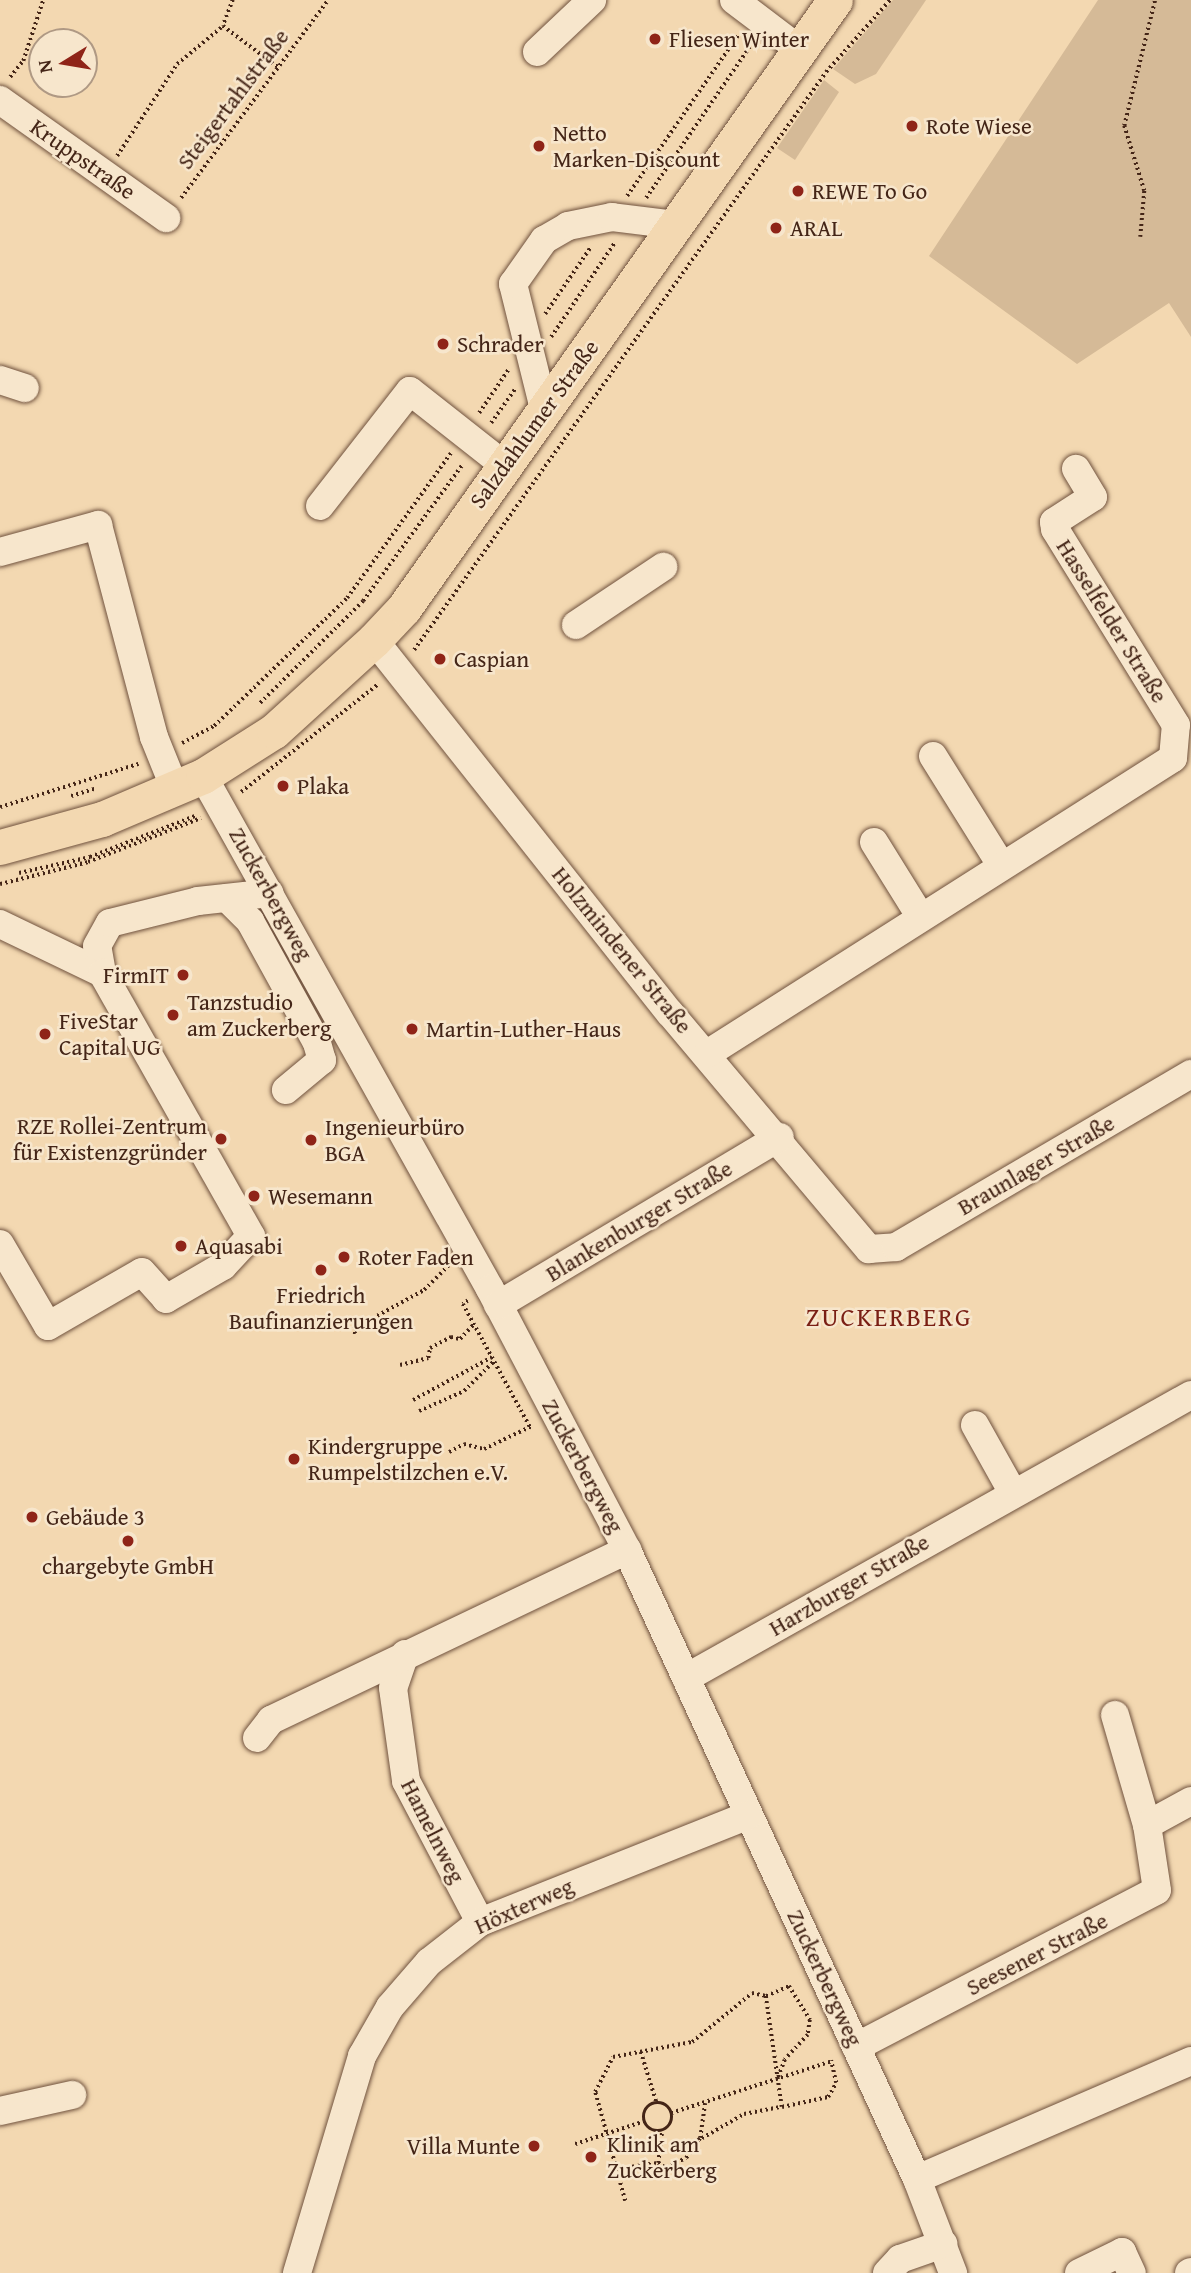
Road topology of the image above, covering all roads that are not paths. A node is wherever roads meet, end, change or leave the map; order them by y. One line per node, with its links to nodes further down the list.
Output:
1 (592, 0): 5 (street)
2 (835, 0): 4 (main road, Salzdahlumer Straße)
3 (751, 12): 4 (street)
4 (800, 50): 8 (main road, Salzdahlumer Straße)
5 (537, 51)
6 (4, 90): 7 (street, Kruppstraße)
7 (166, 218)
8 (676, 225): 9 (main road, Salzdahlumer Straße); 9 (street)
9 (544, 410): 10 (main road, Salzdahlumer Straße)
10 (504, 465): 12 (street); 16 (main road, Salzdahlumer Straße)
11 (1076, 469): 17 (street, Hasselfelder Straße)
12 (320, 506)
13 (0, 552): 19 (street)
14 (663, 567): 15 (street)
15 (576, 625)
16 (373, 640): 19 (main road, Salzdahlumer Straße); 28 (street, Holzmindener Straße)
17 (1184, 750): 22 (street, Hasselfelder Straße)
18 (933, 756): 22 (street)
19 (163, 766): 21 (main road, Salzdahlumer Straße); 23 (street, Zuckerbergweg)
20 (874, 842): 25 (street)
21 (0, 847)
22 (1001, 865): 25 (street, Hasselfelder Straße)
23 (270, 892): 24 (street); 34 (street, Zuckerbergweg)
24 (227, 898): 27 (street); 30 (street)
25 (919, 916): 28 (street, Hasselfelder Straße)
26 (0, 924): 27 (street)
27 (103, 973): 32 (street)
28 (707, 1054): 31 (street, Holzmindener Straße)
29 (1191, 1074): 33 (street, Braunlager Straße)
30 (286, 1090)
31 (779, 1137): 33 (street, Holzmindener Straße); 34 (street, Blankenburger Straße)
32 (0, 1244)
33 (879, 1251)
34 (498, 1305): 38 (street, Zuckerbergweg)
35 (1191, 1395): 37 (street, Harzburger Straße)
36 (975, 1425): 37 (street)
37 (1013, 1493): 40 (street, Harzburger Straße)
38 (627, 1550): 39 (street); 40 (street, Zuckerbergweg)
39 (405, 1654): 42 (street); 46 (street, Hamelnweg)
40 (686, 1678): 44 (street, Zuckerbergweg)
41 (1115, 1715): 45 (street, Seesener Straße)
42 (257, 1738)
43 (1191, 1801): 45 (street)
44 (749, 1815): 46 (street, Höxterweg); 47 (street, Zuckerbergweg)
45 (1147, 1825): 47 (street, Seesener Straße)
46 (480, 1922): 53 (street, Höxterweg)
47 (856, 2047): 51 (street, Zuckerbergweg)
48 (1191, 2062): 51 (street)
49 (72, 2095): 50 (street)
50 (0, 2111)
51 (917, 2179): 52 (street, Zuckerbergweg)
52 (943, 2244): 54 (street); 55 (street, Zuckerbergweg)
53 (297, 2273)
54 (887, 2273)
55 (953, 2273)
56 (1079, 2273): 57 (street)
57 (1132, 2273)

